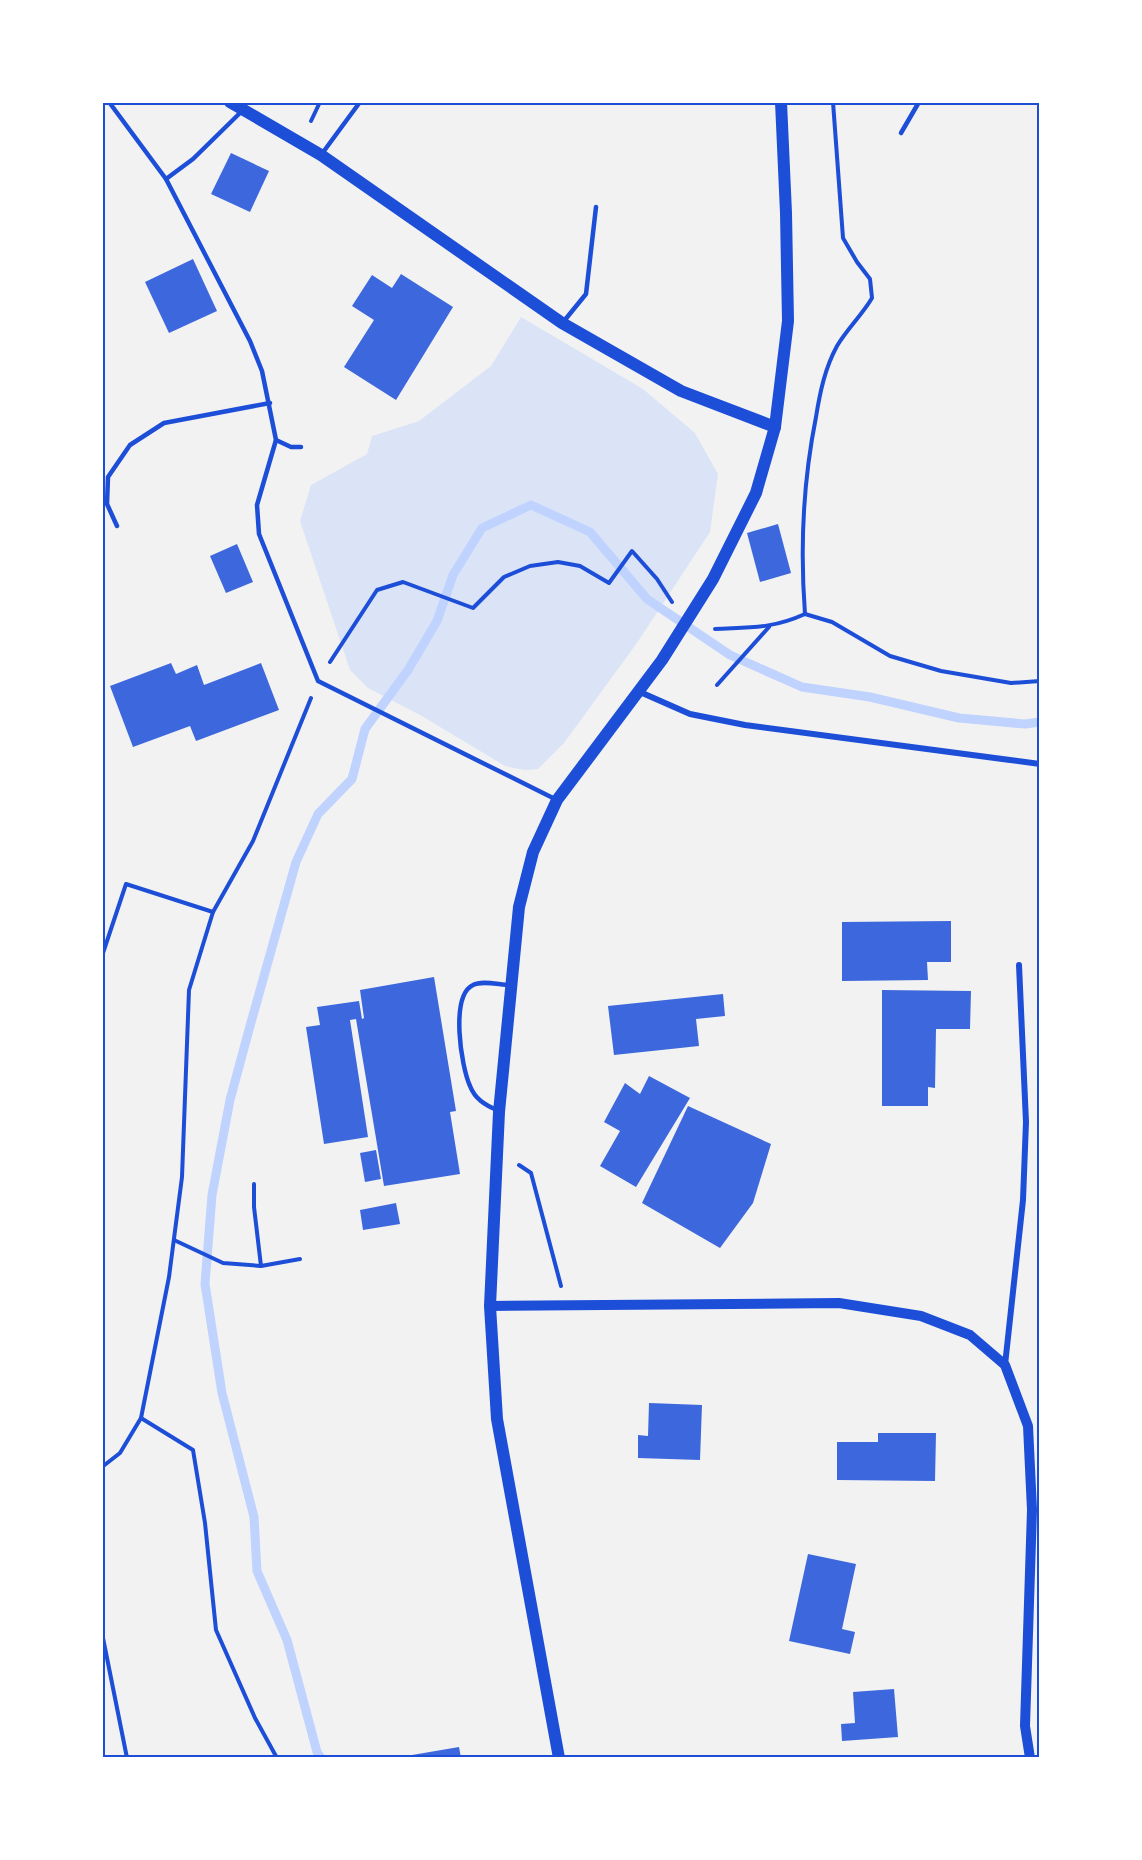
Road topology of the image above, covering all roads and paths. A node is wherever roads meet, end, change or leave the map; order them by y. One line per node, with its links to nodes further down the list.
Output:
1 (109, 102): 12 (lane)
2 (230, 102): 8 (main road)
3 (320, 102): 9 (path)
4 (360, 102): 11 (lane)
5 (781, 102): 16 (main road)
6 (834, 102): 21 (path)
7 (919, 102): 10 (lane)
8 (243, 110): 11 (main road); 12 (lane)
9 (311, 121)
10 (901, 133)
11 (321, 155): 14 (main road)
12 (166, 179): 15 (lane)
13 (596, 207): 14 (lane)
14 (562, 323): 16 (main road)
15 (270, 404): 17 (lane); 19 (lane)
16 (776, 427): 27 (main road)
17 (276, 440): 18 (lane); 24 (lane)
18 (301, 447)
19 (117, 526)
20 (672, 602): 24 (path)
21 (805, 614): 22 (path); 25 (path)
22 (770, 627): 23 (path); 26 (path)
23 (715, 630)
24 (318, 681): 29 (lane); 30 (path)
25 (1040, 681)
26 (717, 685)
27 (640, 692): 28 (street); 29 (main road)
28 (1040, 764)
29 (557, 800): 33 (main road)
30 (213, 912): 31 (path); 37 (path)
31 (102, 956)
32 (1019, 965): 42 (street)
33 (510, 985): 34 (main road); 34 (lane)
34 (499, 1112): 41 (main road)
35 (519, 1165): 40 (path)
36 (254, 1184): 39 (path)
37 (174, 1240): 39 (path); 43 (path)
38 (300, 1259): 39 (path)
39 (261, 1266)
40 (563, 1292)
41 (490, 1306): 42 (street); 49 (main road)
42 (1005, 1365): 45 (street)
43 (141, 1418): 44 (path); 48 (path)
44 (102, 1467)
45 (1035, 1609): 50 (street)
46 (102, 1633): 47 (path)
47 (127, 1758)
48 (277, 1758)
49 (559, 1758)
50 (1030, 1758)

